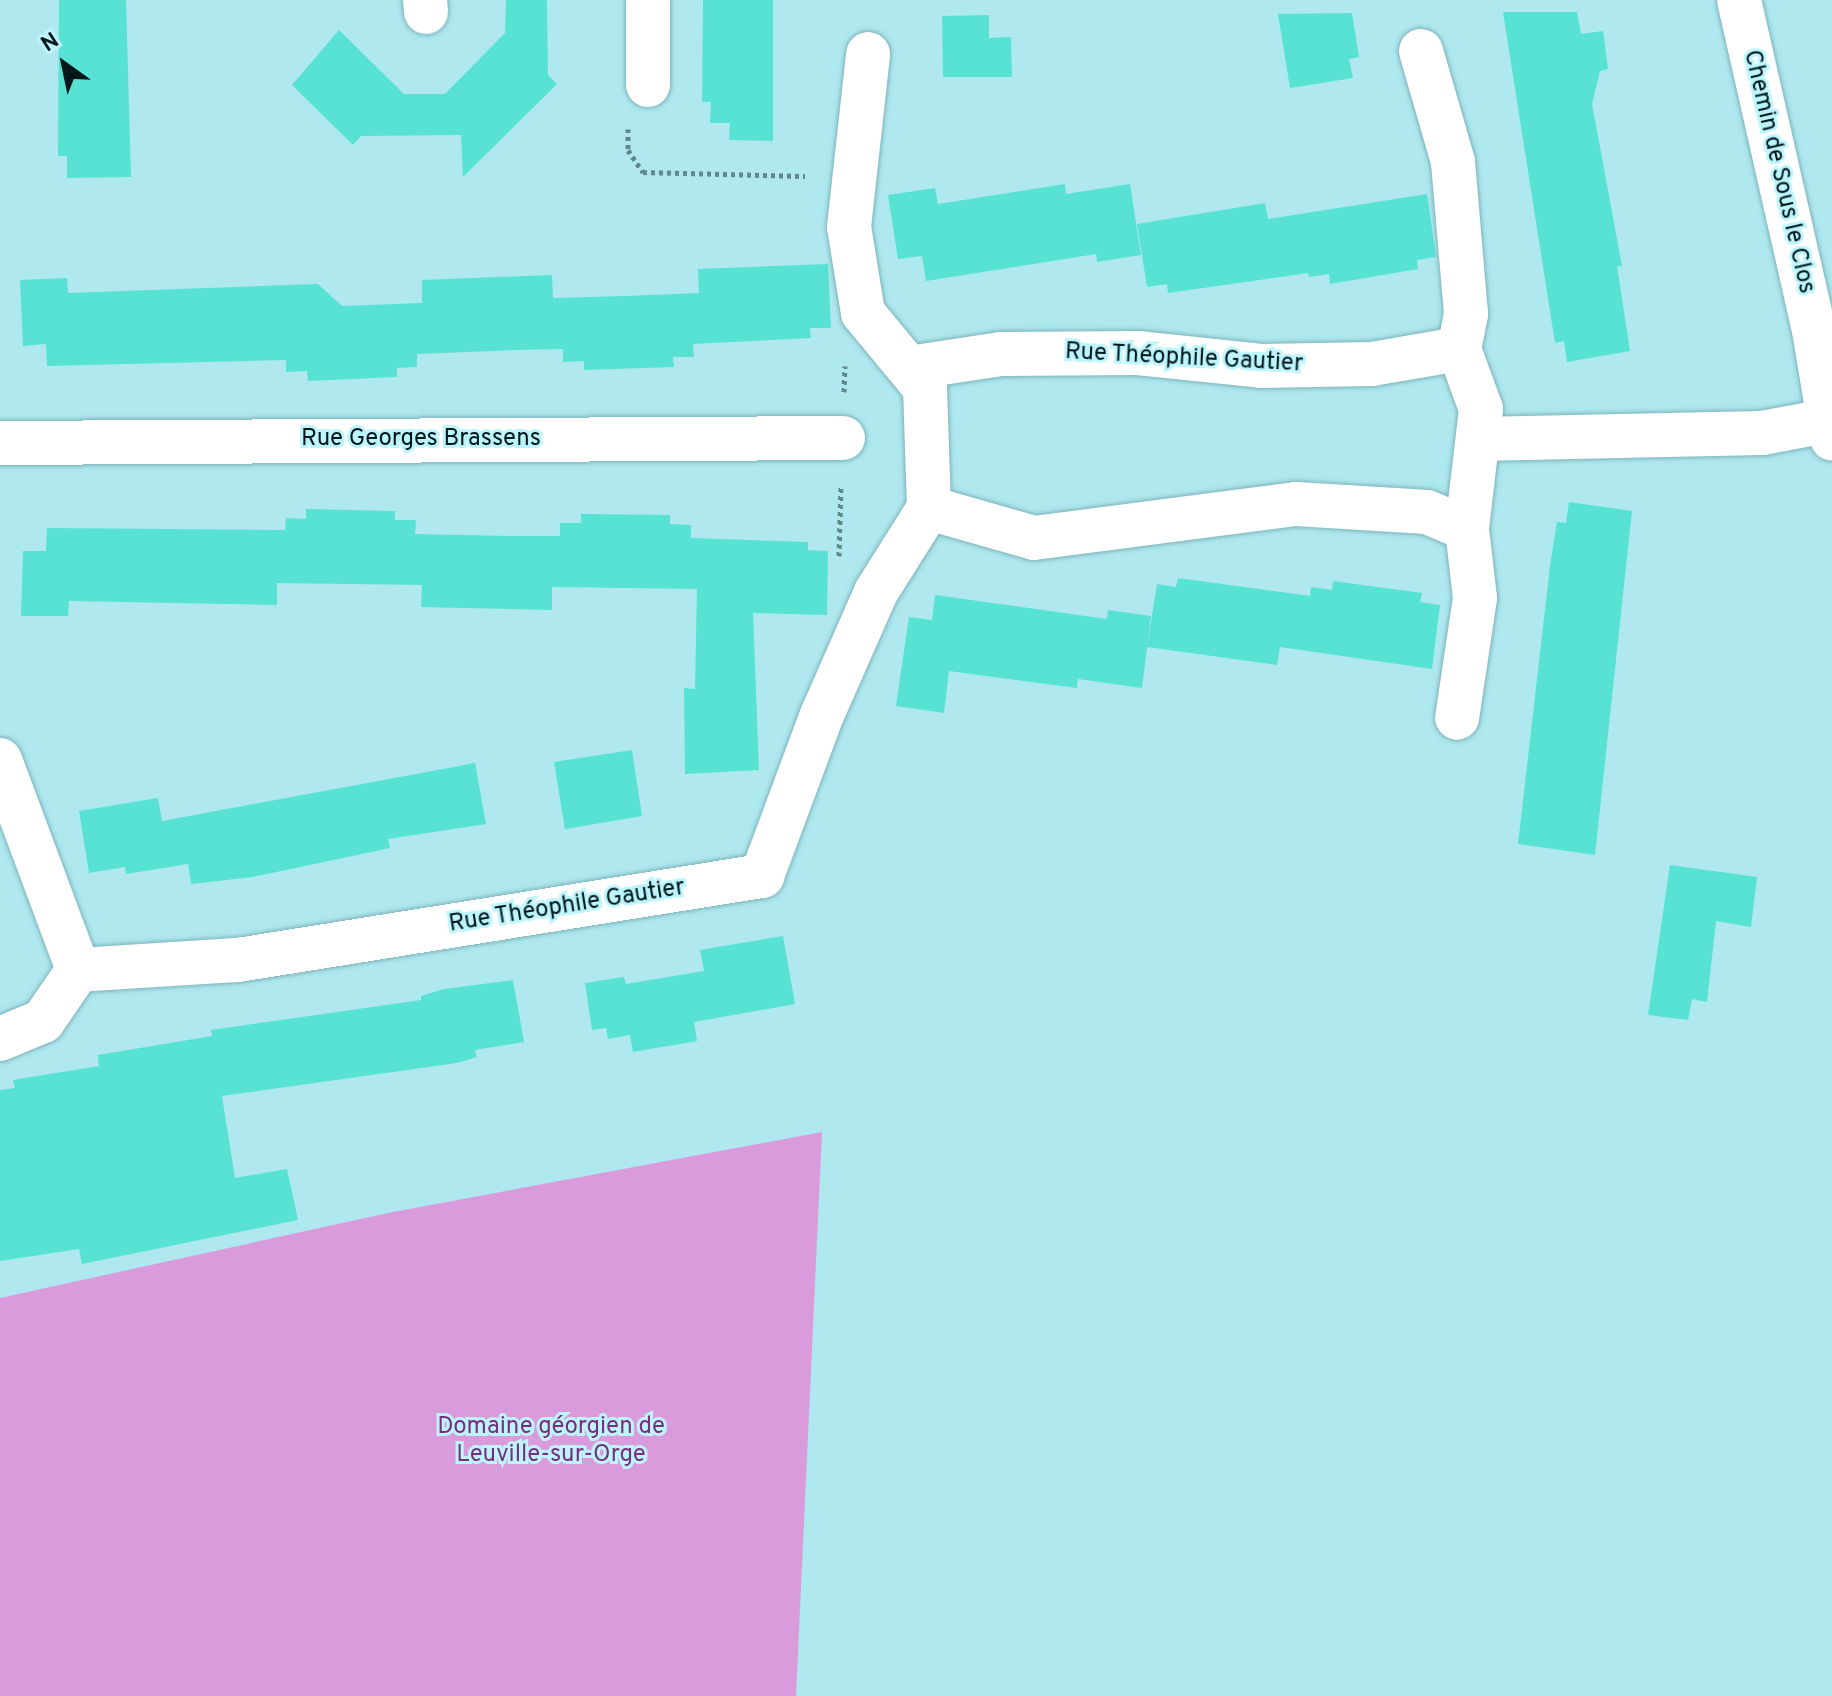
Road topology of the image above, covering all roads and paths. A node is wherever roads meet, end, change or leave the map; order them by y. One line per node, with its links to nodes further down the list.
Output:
1 (648, 0): 5 (street)
2 (1739, 0): 10 (street, Chemin de Sous le Clos)
3 (1421, 51): 7 (street)
4 (868, 54): 8 (street)
5 (648, 85): 6 (path)
6 (801, 176)
7 (1459, 349): 8 (street, Rue Théophile Gautier); 12 (street)
8 (909, 368): 14 (street)
9 (844, 377): 11 (path)
10 (1829, 430): 12 (street)
11 (843, 438): 13 (street, Rue Georges Brassens); 16 (path)
12 (1478, 439): 15 (street)
13 (0, 443)
14 (929, 508): 15 (street); 16 (street, Rue Théophile Gautier)
15 (1467, 529): 17 (street)
16 (876, 592): 19 (street, Rue Théophile Gautier)
17 (1457, 718)
18 (0, 760): 19 (street)
19 (78, 970): 20 (street)
20 (0, 1039)

